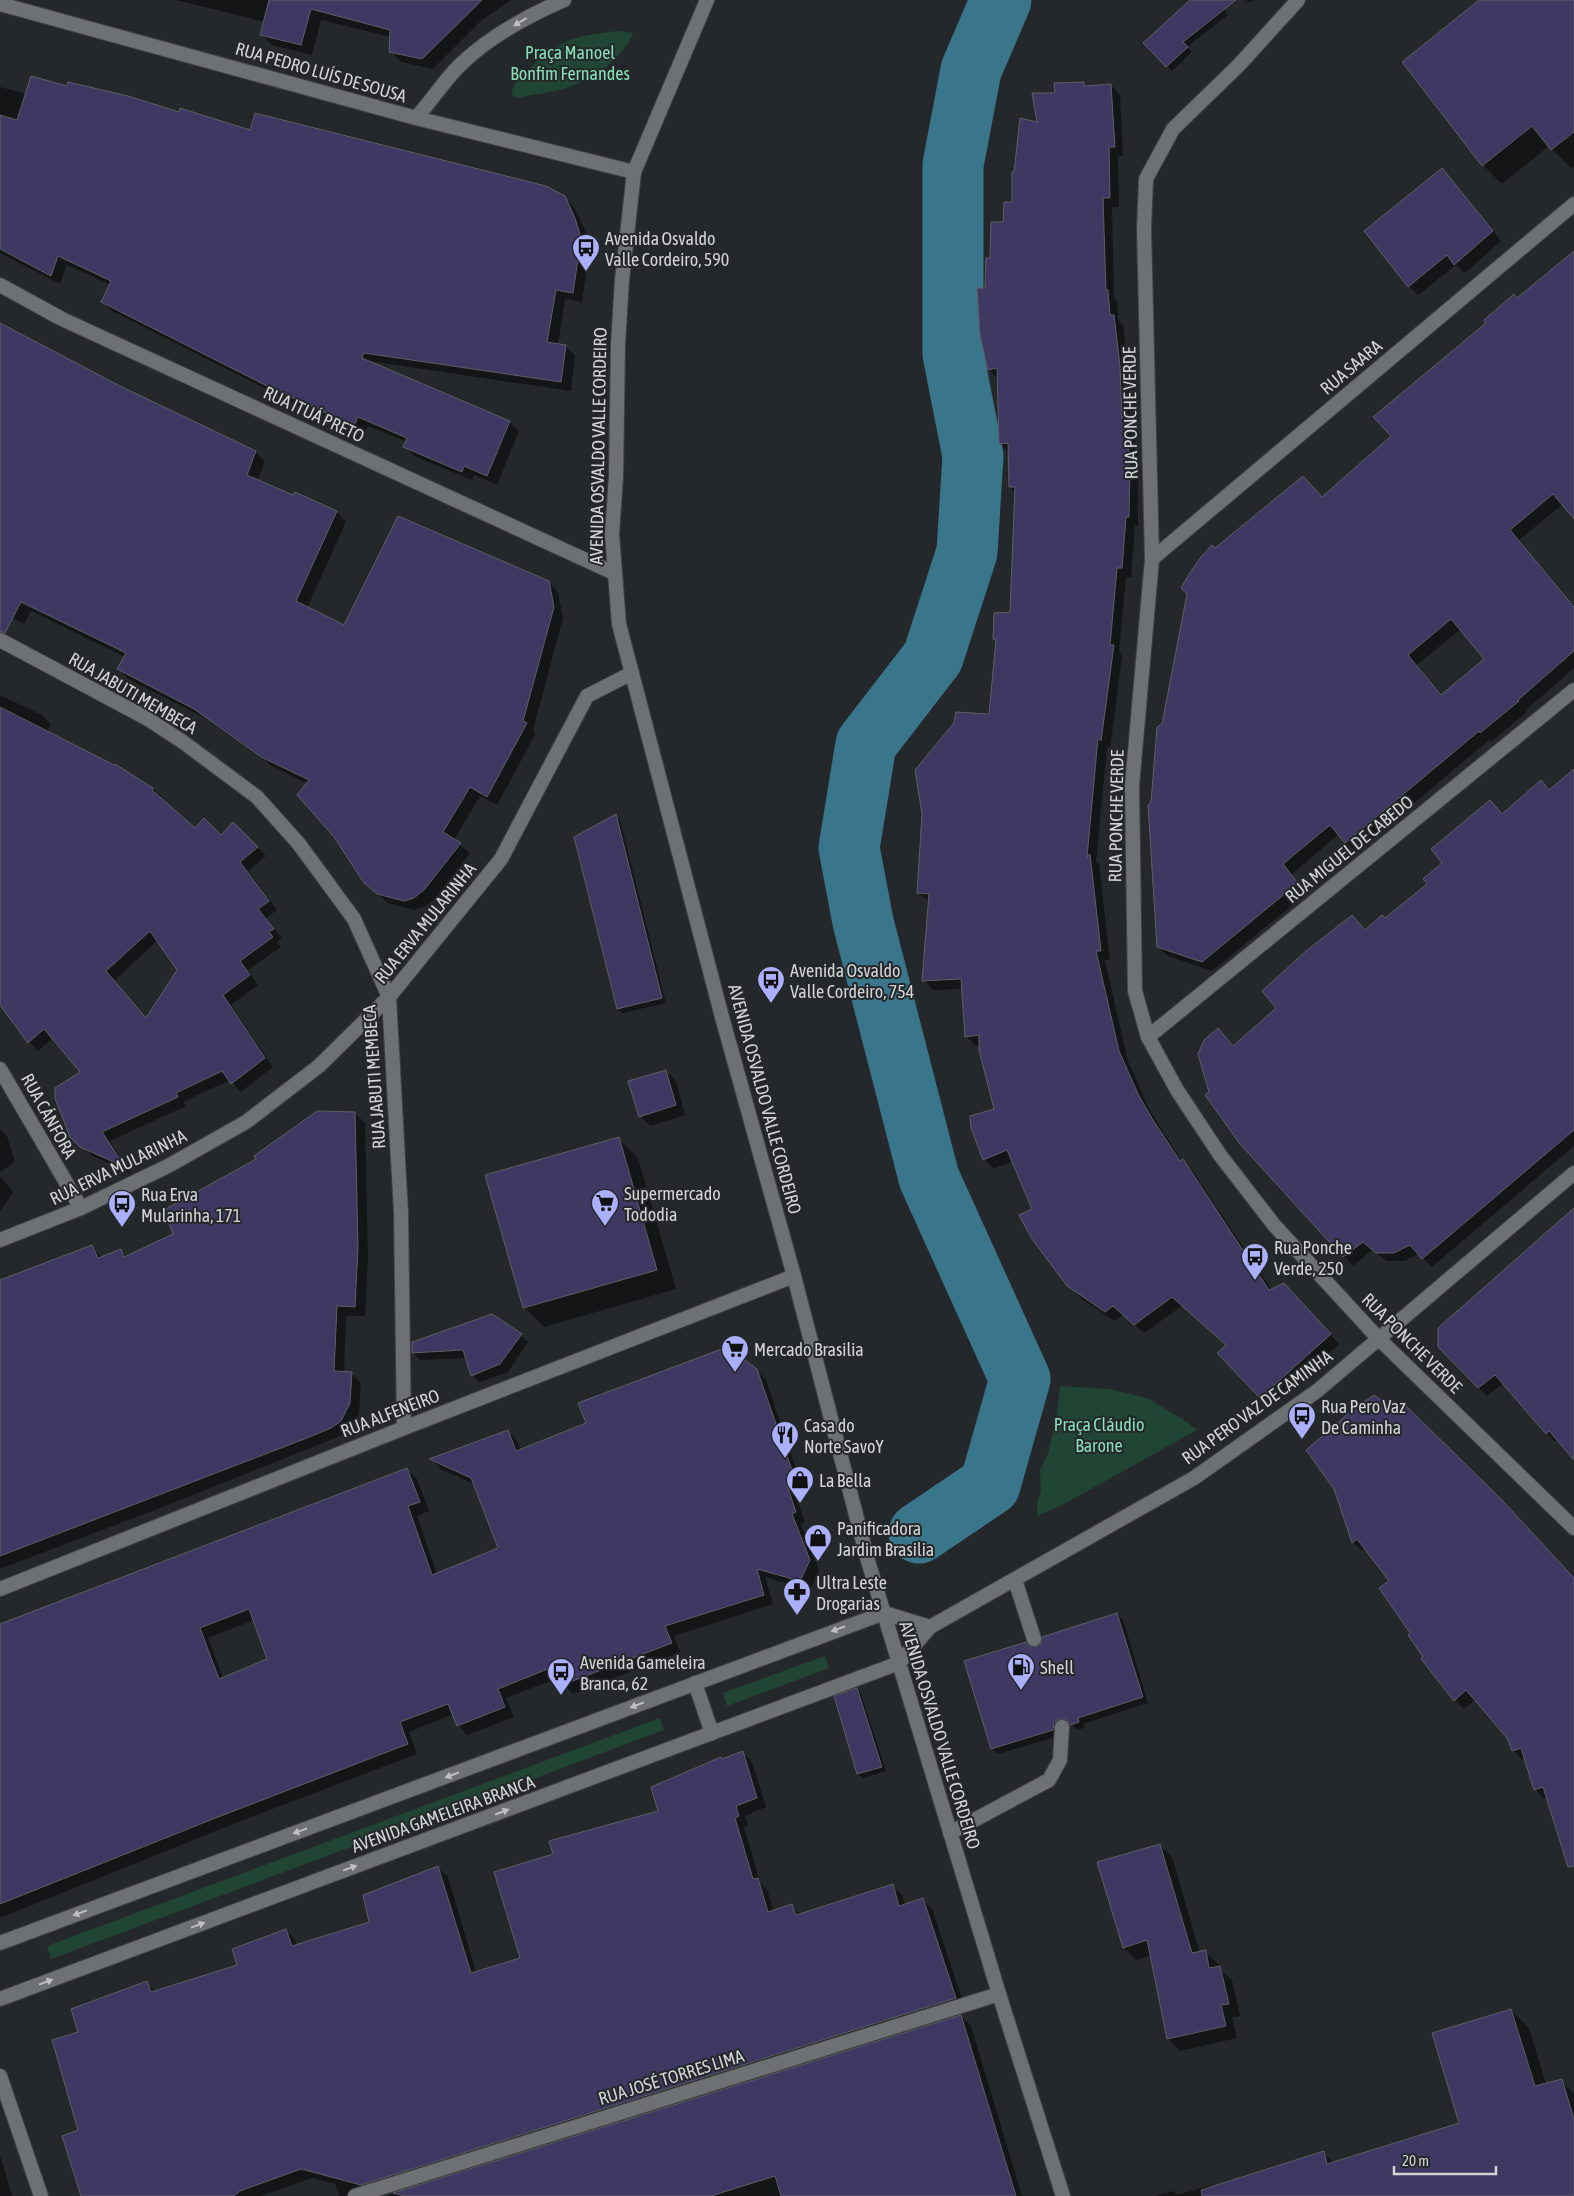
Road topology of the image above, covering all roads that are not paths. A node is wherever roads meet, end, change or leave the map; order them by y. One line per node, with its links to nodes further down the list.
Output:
1 (564, 0): 5 (street, one-way to 5)
2 (707, 0): 6 (street, AVENIDA OSVALDO VALLE CORDEIRO)
3 (1298, 0): 9 (street, RUA PONCHE VERDE)
4 (0, 4): 5 (street, RUA PEDRO LUÍS DE SOUSA)
5 (416, 118): 6 (street, RUA PEDRO LUÍS DE SOUSA)
6 (634, 172): 10 (street, AVENIDA OSVALDO VALLE CORDEIRO)
7 (1574, 204): 9 (street, RUA SAARA)
8 (0, 285): 10 (street, RUA ITUÁ PRETO)
9 (1152, 559): 15 (street, RUA PONCHE VERDE)
10 (614, 573): 12 (street, AVENIDA OSVALDO VALLE CORDEIRO)
11 (0, 640): 14 (street, RUA JABUTI MEMBECA)
12 (632, 672): 14 (street, RUA ERVA MULARINHA); 20 (street, AVENIDA OSVALDO VALLE CORDEIRO)
13 (1574, 690): 15 (street, RUA MIGUEL DE CABEDO)
14 (389, 997): 18 (street, RUA ERVA MULARINHA); 22 (street, RUA JABUTI MEMBECA)
15 (1148, 1037): 21 (street, RUA PONCHE VERDE)
16 (0, 1069): 18 (street, RUA CÁNFORA)
17 (1574, 1173): 21 (street, RUA PERO VAZ DE CAMINHA)
18 (81, 1208): 19 (street, RUA ERVA MULARINHA)
19 (0, 1240)
20 (794, 1276): 22 (street, RUA ALFENEIRO); 26 (street, AVENIDA OSVALDO VALLE CORDEIRO)
21 (1378, 1338): 23 (street, RUA PONCHE VERDE); 24 (street, RUA PERO VAZ DE CAMINHA)
22 (404, 1428): 25 (street, RUA ALFENEIRO)
23 (1574, 1528)
24 (1015, 1580): 27 (street, RUA PERO VAZ DE CAMINHA); 28 (street)
25 (0, 1589)
26 (884, 1612): 27 (street); 29 (street, AVENIDA OSVALDO VALLE CORDEIRO); 30 (street, AVENIDA GAMELEIRA BRANCA, one-way to 30)
27 (930, 1626): 29 (street, RUA PERO VAZ DE CAMINHA)
28 (1034, 1639)
29 (899, 1664): 32 (street, AVENIDA GAMELEIRA BRANCA); 33 (street, AVENIDA OSVALDO VALLE CORDEIRO)
30 (695, 1683): 32 (street); 34 (street, AVENIDA GAMELEIRA BRANCA, one-way to 34)
31 (1062, 1727): 33 (street)
32 (712, 1733): 36 (street, AVENIDA GAMELEIRA BRANCA, one-way to 32)
33 (950, 1833): 35 (street, AVENIDA OSVALDO VALLE CORDEIRO)
34 (0, 1943)
35 (999, 1994): 39 (street, RUA JOSÉ TORRES LIMA); 40 (street, AVENIDA OSVALDO VALLE CORDEIRO)
36 (0, 1999)
37 (0, 2076): 38 (street)
38 (41, 2196)
39 (355, 2196)
40 (1063, 2196)

